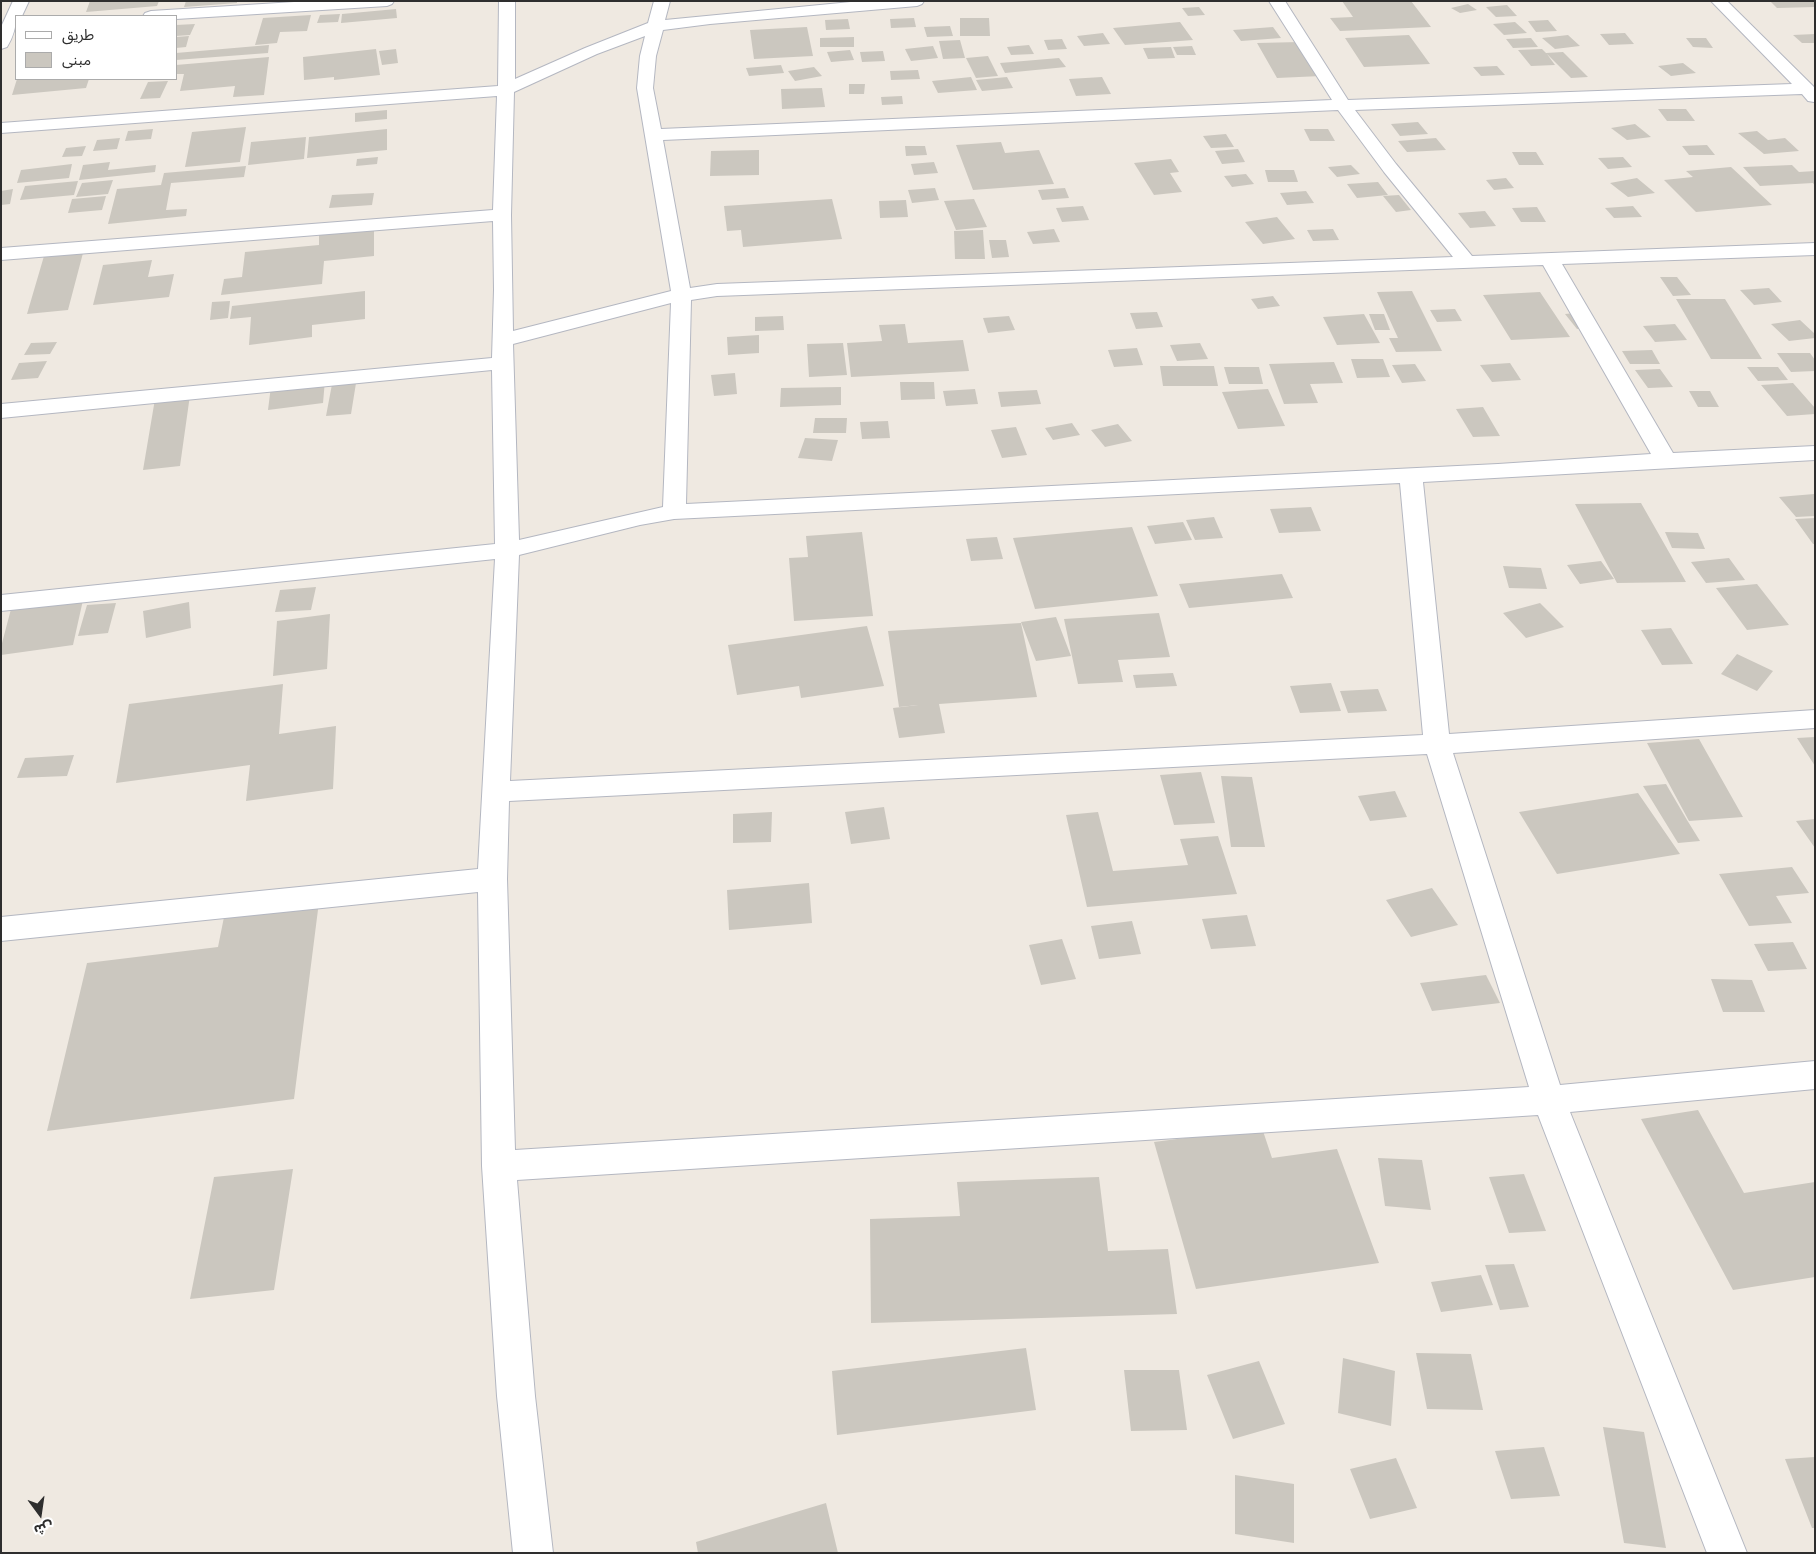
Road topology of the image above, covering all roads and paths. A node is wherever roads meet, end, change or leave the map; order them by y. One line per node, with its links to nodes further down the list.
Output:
1 (20, 1): 9 (street)
2 (387, 1): 8 (street)
3 (507, 1): 12 (street)
4 (662, 1): 10 (street)
5 (917, 1): 10 (street)
6 (1277, 1): 14 (street)
7 (1718, 1): 13 (street)
8 (167, 15)
9 (9, 25): 11 (street)
10 (656, 26): 12 (street); 16 (street)
11 (1, 44)
12 (506, 90): 15 (street); 17 (street)
13 (1810, 93): 14 (street)
14 (1343, 105): 16 (street); 21 (street)
15 (1, 128)
16 (652, 135): 22 (street)
17 (502, 215): 19 (street); 23 (street)
18 (1815, 249): 20 (street)
19 (1, 254)
20 (1549, 259): 21 (street); 26 (street)
21 (1467, 262): 22 (street)
22 (681, 294): 23 (street); 28 (street)
23 (502, 351): 24 (street); 29 (street)
24 (1, 411)
25 (1815, 453): 26 (street)
26 (1666, 460): 27 (street)
27 (1410, 476): 28 (street); 32 (street)
28 (674, 512): 29 (street)
29 (507, 550): 30 (street); 33 (street)
30 (1, 603)
31 (1815, 719): 32 (street)
32 (1438, 744): 33 (street); 37 (street)
33 (495, 792): 34 (street)
34 (492, 879): 35 (street); 38 (street)
35 (1, 929)
36 (1815, 1075): 37 (street)
37 (1549, 1100): 38 (street); 40 (street)
38 (499, 1166): 39 (street)
39 (533, 1553)
40 (1727, 1553)

